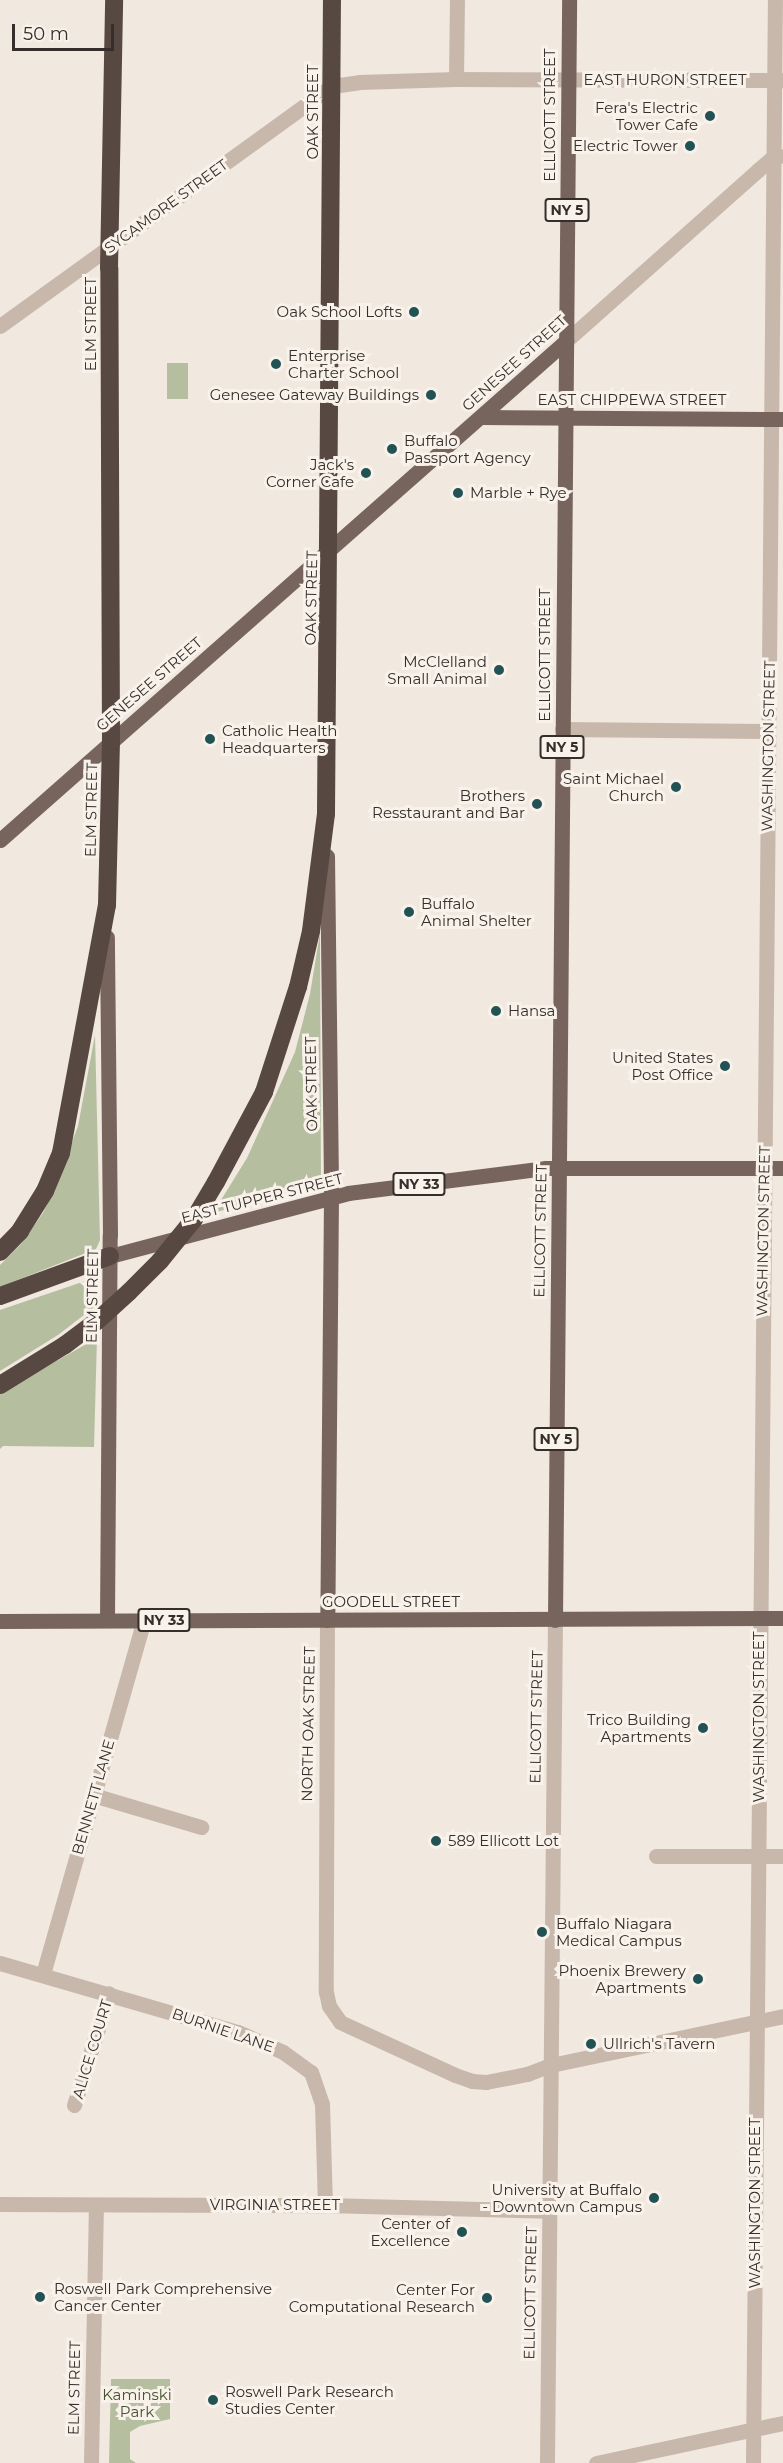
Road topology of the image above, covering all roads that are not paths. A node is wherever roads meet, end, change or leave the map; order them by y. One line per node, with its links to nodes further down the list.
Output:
1 (114, 0): 11 (highway, ELM STREET)
2 (332, 0): 9 (highway, OAK STREET)
3 (457, 0): 6 (street)
4 (569, 0): 7 (main road, ELLICOTT STREET / NY 5)
5 (775, 0): 8 (street, WASHINGTON STREET)
6 (456, 79): 7 (street, EAST HURON STREET); 9 (street, EAST HURON STREET)
7 (568, 79): 8 (street, EAST HURON STREET); 13 (main road, ELLICOTT STREET / NY 5)
8 (779, 80): 10 (street, WASHINGTON STREET)
9 (332, 86): 11 (street, SYCAMORE STREET); 17 (highway, OAK STREET)
10 (778, 156): 13 (street, GENESEE STREET); 16 (street, WASHINGTON STREET)
11 (111, 245): 12 (street, SYCAMORE STREET); 20 (highway, ELM STREET)
12 (0, 326)
13 (566, 341): 14 (main road, GENESEE STREET); 15 (main road, ELLICOTT STREET / NY 5)
14 (481, 417): 15 (main road, EAST CHIPPEWA STREET); 17 (main road, GENESEE STREET)
15 (565, 417): 16 (main road, EAST CHIPPEWA STREET); 18 (main road, ELLICOTT STREET / NY 5)
16 (777, 418): 19 (street, WASHINGTON STREET)
17 (330, 549): 20 (main road, GENESEE STREET); 21 (highway, OAK STREET)
18 (562, 729): 19 (street); 24 (main road, ELLICOTT STREET / NY 5)
19 (768, 731): 25 (street, WASHINGTON STREET)
20 (111, 742): 22 (main road, GENESEE STREET); 23 (highway, ELM STREET)
21 (326, 814): 27 (main road, OAK STREET); 31 (highway, bridge)
22 (0, 840)
23 (107, 905): 28 (highway); 29 (main road, ELM STREET)
24 (559, 1168): 25 (main road, EAST TUPPER STREET); 27 (main road, EAST TUPPER STREET / NY 33); 37 (main road, ELLICOTT STREET / NY 5)
25 (764, 1168): 26 (main road, EAST TUPPER STREET); 32 (street, WASHINGTON STREET)
26 (783, 1168)
27 (331, 1197): 29 (main road, EAST TUPPER STREET / NY 33); 36 (main road, NORTH OAK STREET)
28 (0, 1252)
29 (110, 1257): 30 (highway, NY 33); 34 (main road, ELM STREET)
30 (0, 1296)
31 (0, 1385)
32 (760, 1618): 33 (main road, GOODELL STREET); 37 (main road, GOODELL STREET); 42 (street, WASHINGTON STREET)
33 (783, 1618)
34 (106, 1620): 35 (main road, GOODELL STREET / NY 33); 38 (main road, GOODELL STREET / NY 33)
35 (144, 1620): 36 (main road, GOODELL STREET / NY 33); 39 (street, BENNETT LANE)
36 (327, 1620): 37 (main road, GOODELL STREET / NY 33); 49 (street, NORTH OAK STREET)
37 (555, 1620): 49 (street, ELLICOTT STREET)
38 (0, 1621)
39 (93, 1795): 40 (street); 45 (street, BENNETT LANE)
40 (201, 1827)
41 (656, 1856): 42 (street)
42 (759, 1856): 43 (street); 48 (street, WASHINGTON STREET)
43 (783, 1856)
44 (0, 1963): 45 (street, BURNIE LANE)
45 (42, 1974): 46 (street, BURNIE LANE)
46 (110, 1993): 50 (street, ALICE COURT); 53 (street, BURNIE LANE)
47 (783, 2016): 48 (street)
48 (756, 2022): 49 (street); 56 (street, WASHINGTON STREET)
49 (551, 2065): 54 (street, ELLICOTT STREET)
50 (74, 2105)
51 (0, 2204): 52 (street, VIRGINIA STREET)
52 (96, 2205): 53 (street, VIRGINIA STREET); 57 (street, ELM STREET)
53 (325, 2205): 54 (street, VIRGINIA STREET)
54 (549, 2211): 58 (street, ELLICOTT STREET)
55 (783, 2423): 56 (street)
56 (753, 2429): 59 (street); 60 (street, WASHINGTON STREET)
57 (92, 2463)
58 (547, 2463)
59 (596, 2463)
60 (753, 2463)

